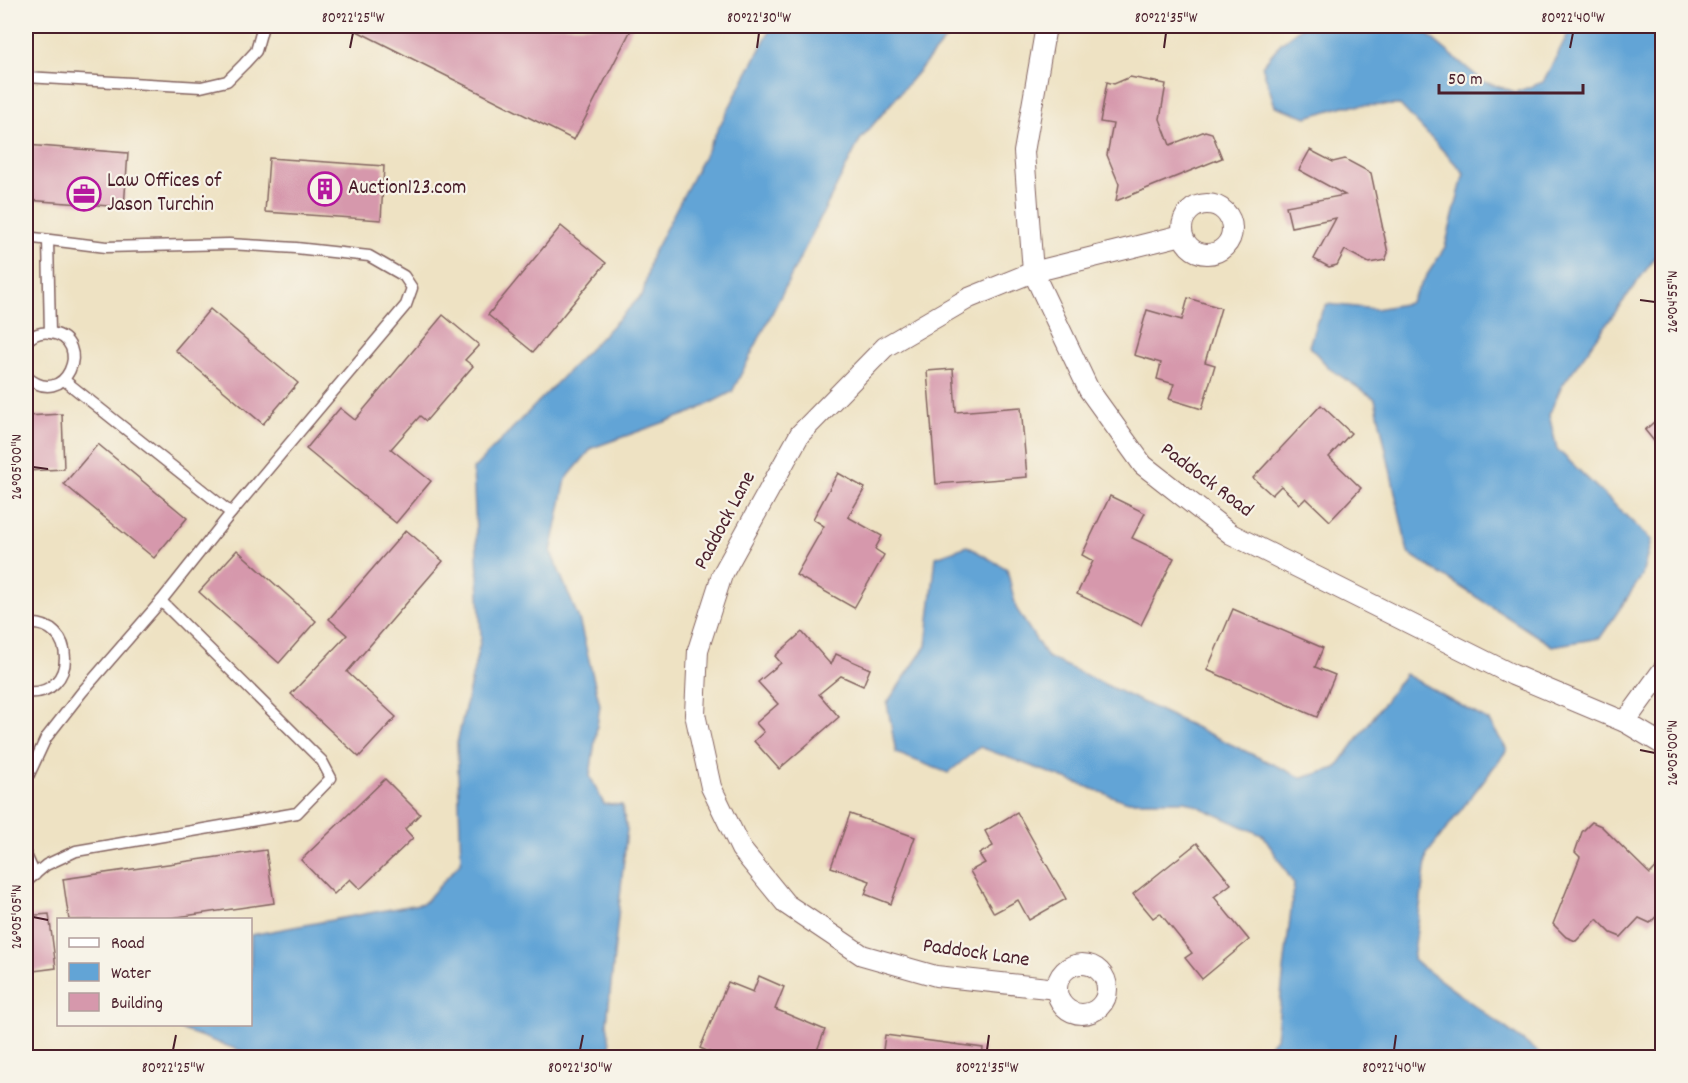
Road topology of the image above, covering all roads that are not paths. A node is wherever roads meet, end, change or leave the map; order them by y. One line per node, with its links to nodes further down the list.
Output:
1 (263, 26): 3 (lane)
2 (1048, 26): 7 (street, Paddock Road)
3 (26, 77)
4 (1182, 235): 7 (street, Paddock Lane)
5 (26, 237): 6 (lane)
6 (48, 240): 8 (lane); 12 (lane)
7 (1033, 272): 17 (street, Paddock Road); 23 (street, Paddock Lane)
8 (50, 333): 9 (lane); 11 (lane)
9 (26, 342)
10 (26, 376): 11 (lane)
11 (64, 380): 12 (lane)
12 (231, 513): 13 (lane)
13 (161, 601): 19 (lane); 21 (lane)
14 (26, 624): 16 (lane)
15 (1662, 671): 17 (street)
16 (26, 692)
17 (1625, 722): 18 (street, Paddock Road)
18 (1662, 744)
19 (26, 781)
20 (26, 855): 21 (lane)
21 (35, 875): 22 (lane)
22 (26, 882)
23 (1057, 989)

